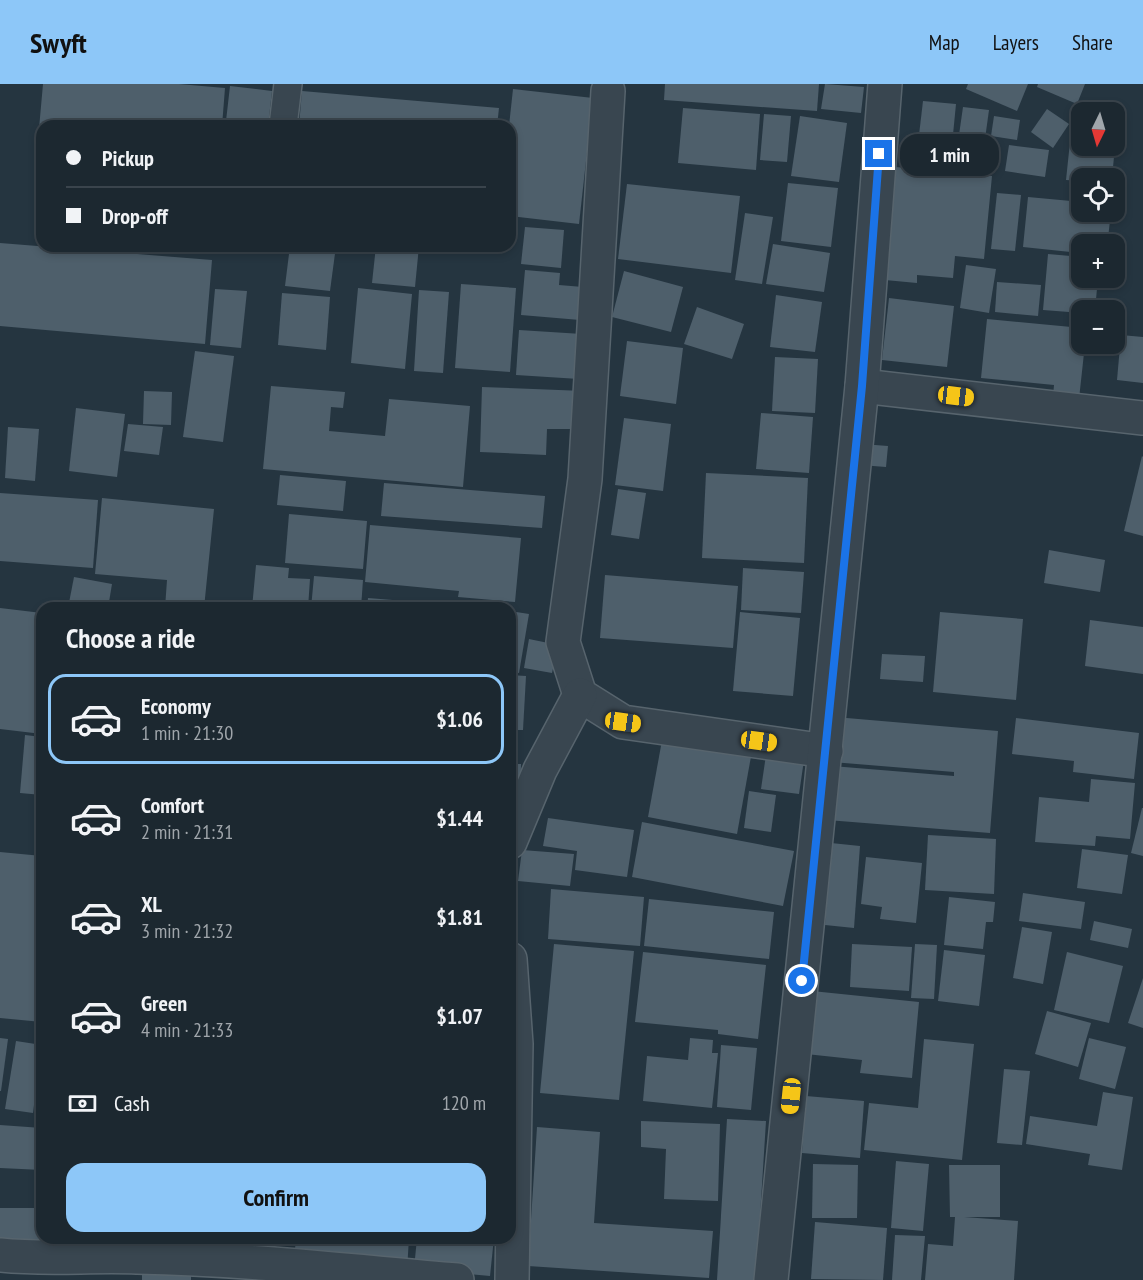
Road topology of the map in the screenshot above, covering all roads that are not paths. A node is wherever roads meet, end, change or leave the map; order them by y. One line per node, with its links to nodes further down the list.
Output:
1 (288, 84): 4 (lane)
2 (885, 84): 5 (street)
3 (608, 91): 7 (street)
4 (284, 120)
5 (862, 386): 6 (street); 8 (street)
6 (1143, 418)
7 (580, 695): 8 (street); 9 (street)
8 (826, 751): 15 (street)
9 (516, 828)
10 (513, 1244): 14 (street)
11 (136, 1247): 12 (street); 13 (street)
12 (18, 1264)
13 (457, 1280)
14 (512, 1280)
15 (771, 1280)

